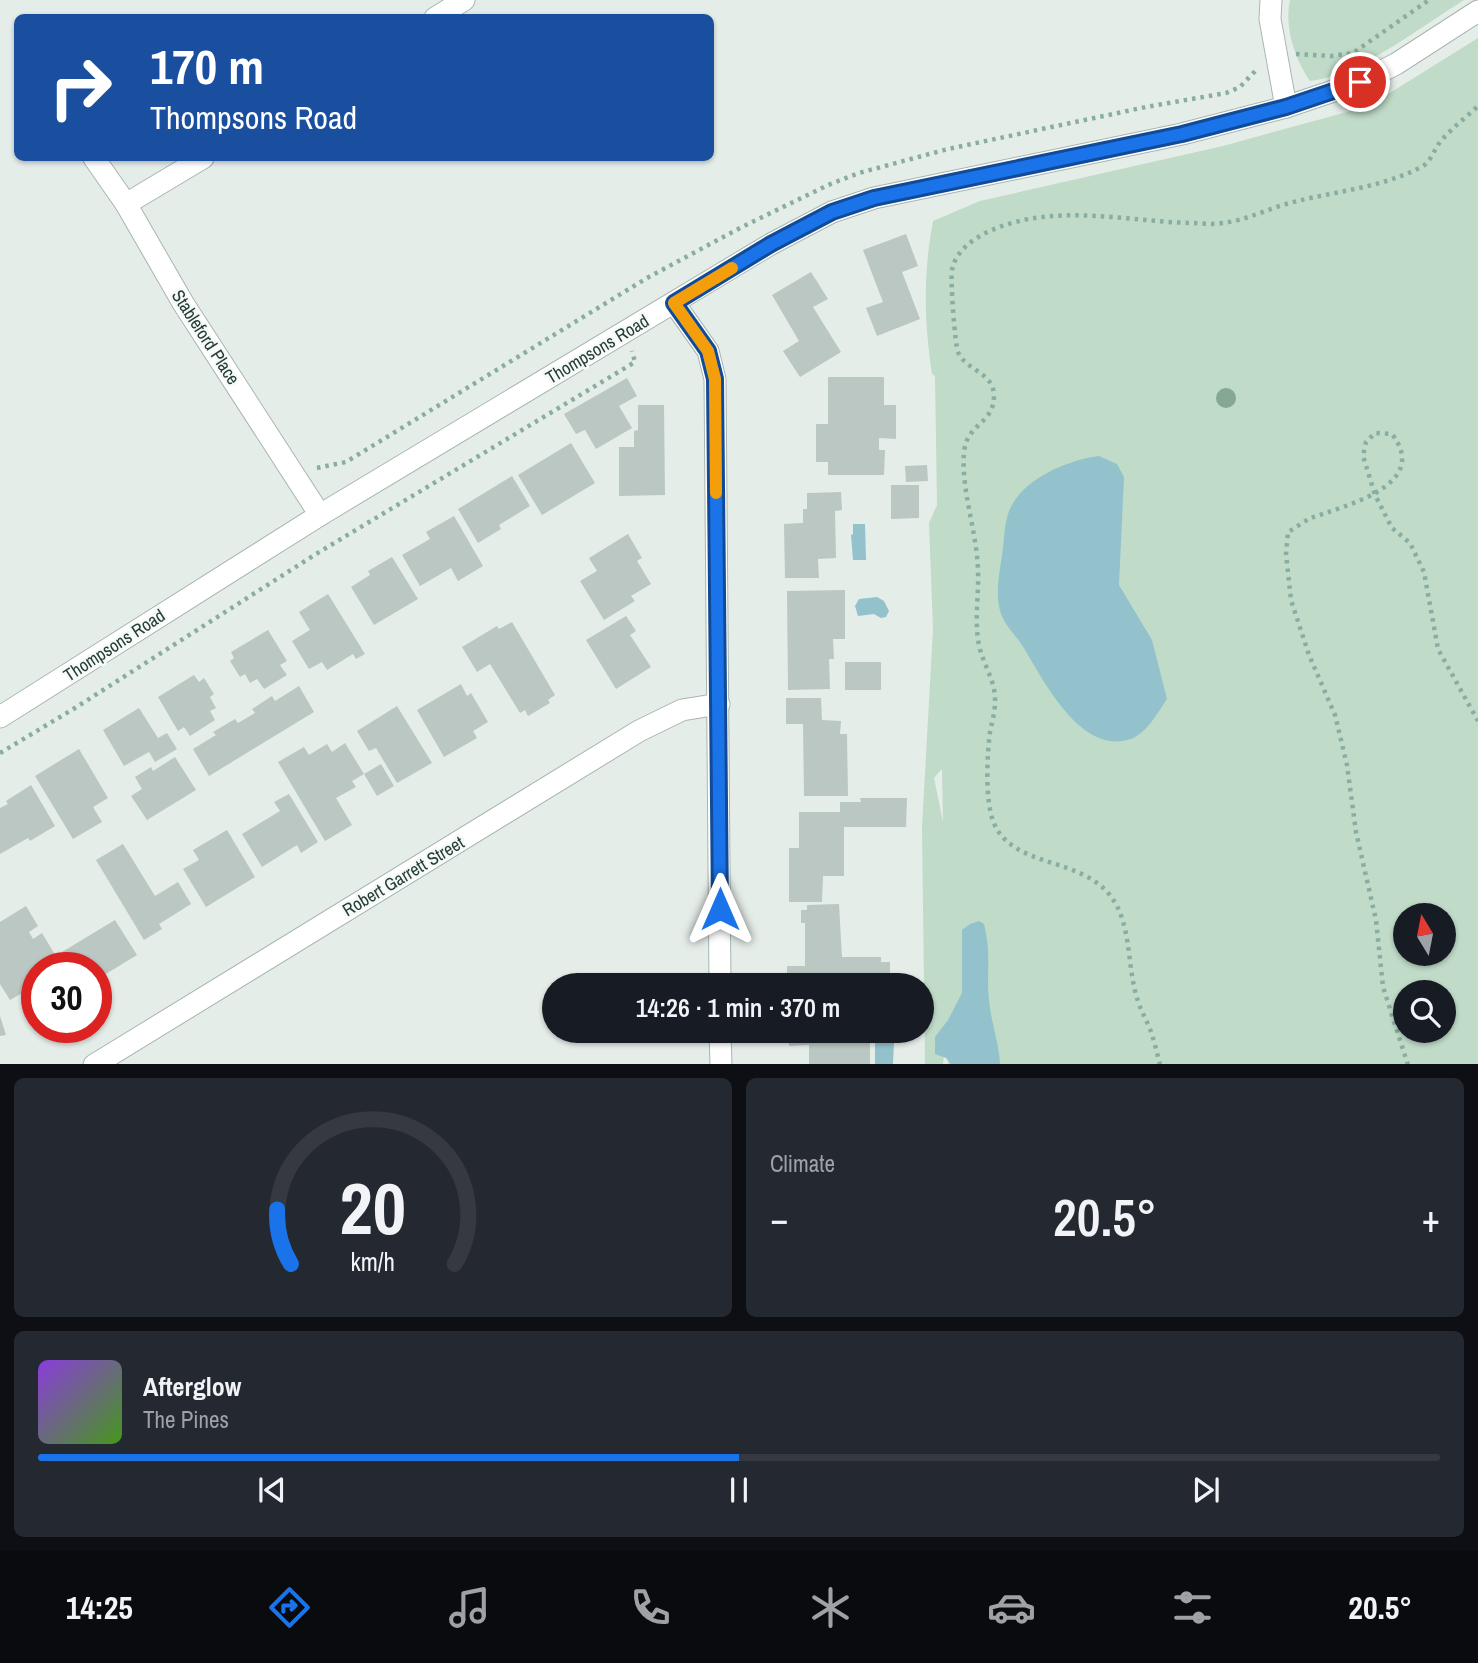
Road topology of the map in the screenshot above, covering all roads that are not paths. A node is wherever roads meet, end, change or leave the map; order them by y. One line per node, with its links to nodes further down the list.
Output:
1 (464, 0): 4 (street)
2 (1271, 0): 5 (street)
3 (1478, 11): 5 (street, Thompsons Road)
4 (442, 14)
5 (1286, 107): 9 (street, Thompsons Road)
6 (96, 161): 8 (street, Stableford Place)
7 (198, 161): 8 (street)
8 (126, 204): 10 (street, Stableford Place)
9 (674, 303): 10 (street, Thompsons Road); 11 (street)
10 (320, 515): 12 (street, Thompsons Road)
11 (719, 704): 13 (street); 15 (street, Robert Garrett Street)
12 (0, 717)
13 (720, 973)
14 (720, 1043): 16 (street)
15 (96, 1064)
16 (720, 1064)

